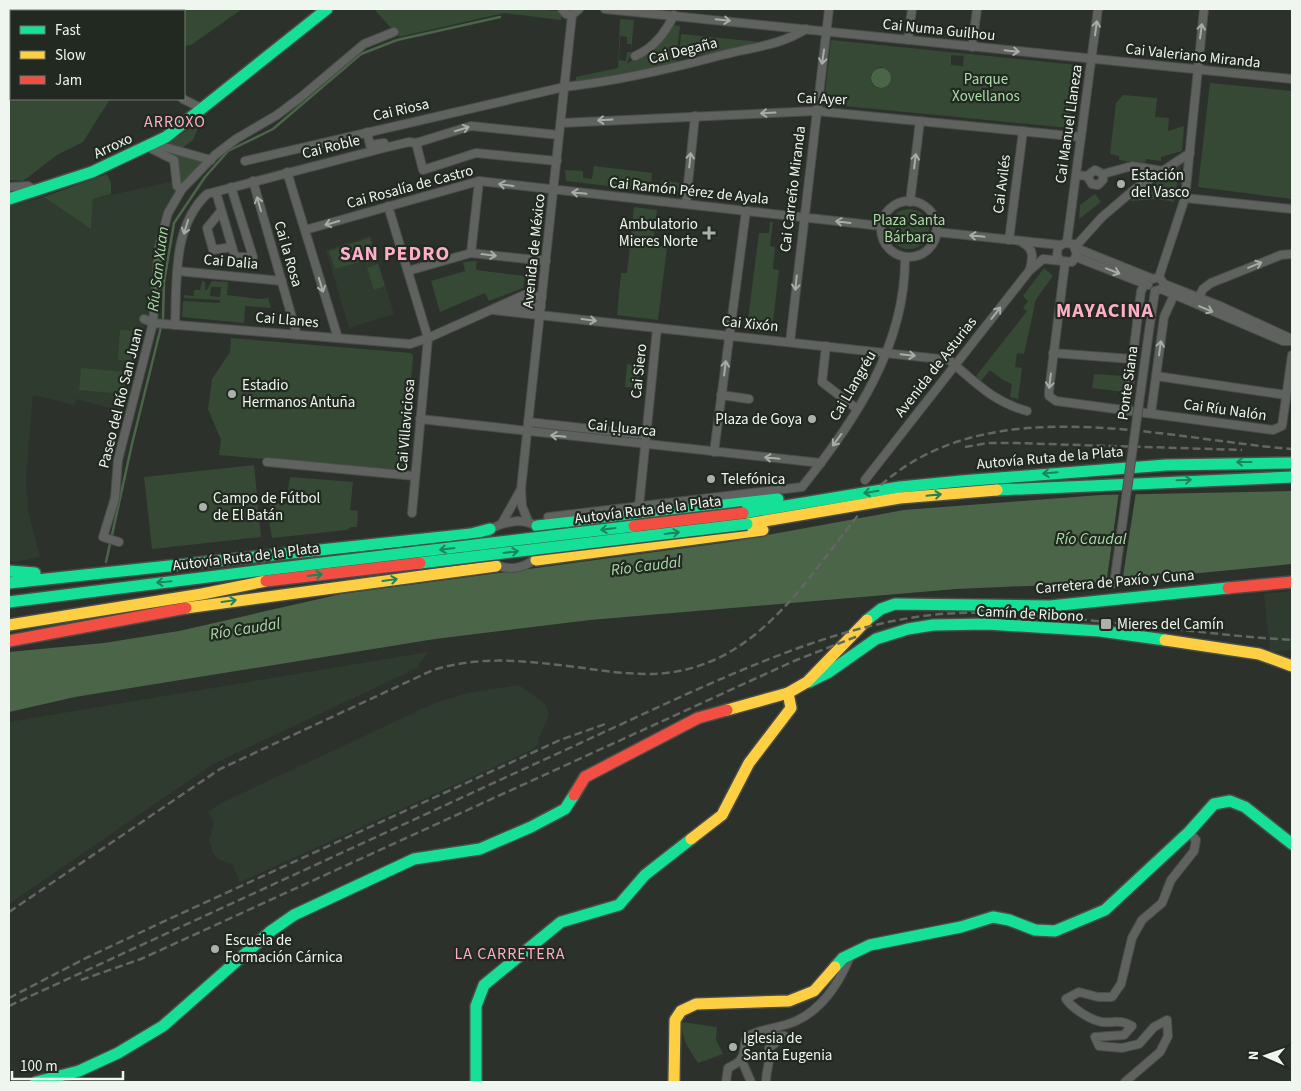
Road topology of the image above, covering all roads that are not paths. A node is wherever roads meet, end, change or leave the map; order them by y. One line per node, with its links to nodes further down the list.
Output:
1 (327, 9): 24 (main road, Arroxo)
2 (562, 9): 11 (street)
3 (579, 9): 11 (street)
4 (605, 9): 12 (street, Cai Numa Guilhou)
5 (829, 9): 14 (street, Cai Carreño Miranda)
6 (912, 9): 16 (street)
7 (977, 9): 17 (street)
8 (1098, 9): 19 (street, Cai Manuel Llaneza, one-way to 8)
9 (1204, 9): 20 (street, one-way to 9)
10 (686, 12): 12 (street, Cai Numa Guilhou); 13 (street, Cai Numa Guilhou, one-way to 13)
11 (572, 15): 22 (street, Avenida de México)
12 (674, 15): 18 (street)
13 (806, 29): 14 (street, Cai Numa Guilhou); 22 (street, Cai Degaña)
14 (827, 31): 16 (street, Cai Numa Guilhou); 25 (street, Cai Carreño Miranda, one-way to 25)
15 (394, 32): 37 (street, Paseo del Río San Juan)
16 (908, 40): 17 (street, Cai Numa Guilhou)
17 (972, 47): 19 (street, Cai Numa Guilhou, one-way to 19)
18 (635, 56)
19 (1091, 59): 20 (street, Cai Valeriano Miranda); 32 (street, Cai Manuel Llaneza)
20 (1197, 70): 21 (street, Cai Valeriano Miranda); 36 (street)
21 (1292, 79)
22 (564, 87): 28 (street, Avenida de México); 30 (street, Cai Riosa)
23 (185, 100): 24 (street)
24 (203, 109): 34 (main road, Arroxo)
25 (816, 111): 26 (street, Cai Ayer, one-way to 26); 27 (street, Cai Ayer); 61 (street, Cai Carreño Miranda)
26 (695, 116): 28 (street, Cai Ayer, one-way to 28); 56 (street, one-way to 26)
27 (920, 121): 29 (street, Cai Ayer); 55 (street, one-way to 27)
28 (561, 123): 31 (street, Avenida de México)
29 (1022, 131): 32 (street, Cai Ayer); 65 (street, Cai Avilés)
30 (368, 132): 35 (street); 38 (street, Cai Riosa)
31 (560, 134): 33 (street, Cai Roble, one-way to 31); 39 (street, Avenida de México)
32 (1081, 137): 43 (street, Cai Manuel Llaneza)
33 (416, 143): 35 (street, Cai Roble); 39 (street)
34 (151, 145): 37 (street); 49 (street); 51 (main road, Arroxo)
35 (384, 148): 41 (street, Cai Roble)
36 (1190, 153): 40 (street); 53 (street)
37 (210, 160): 49 (street, Paseo del Río San Juan)
38 (245, 161)
39 (557, 161): 50 (street, Avenida de México)
40 (1163, 171): 42 (street); 69 (street)
41 (287, 172): 45 (street, Cai Roble); 63 (street)
42 (1103, 174): 44 (street); 44 (street)
43 (1076, 175): 44 (street); 67 (street, Cai Manuel Llaneza)
44 (1087, 176)
45 (252, 181): 48 (street, Cai Roble); 79 (street, Cai la Rosa, one-way to 45)
46 (479, 181): 50 (street, Cai Rosalía de Castro, one-way to 46); 57 (street, Cai Rosalía de Castro); 70 (street)
47 (9, 187): 51 (street)
48 (233, 187): 52 (street, Cai Roble); 68 (street)
49 (182, 189): 88 (street, Paseo del Río San Juan)
50 (554, 191): 56 (street, Cai Ramón Pérez de Ayala, one-way to 50); 74 (street, Avenida de México)
51 (36, 192): 54 (main road, Arroxo)
52 (216, 192): 59 (street); 77 (street, Cai Roble, one-way to 77)
53 (1185, 198): 58 (street); 80 (street)
54 (9, 199)
55 (910, 202): 62 (street); 64 (street)
56 (686, 203): 60 (street, Cai Ramón Pérez de Ayala)
57 (388, 206): 63 (street, Cai Rosalía de Castro, one-way to 63); 76 (street)
58 (1292, 209)
59 (221, 211): 68 (street); 68 (street)
60 (746, 211): 61 (street, Cai Ramón Pérez de Ayala); 92 (street)
61 (804, 217): 62 (street, Cai Ramón Pérez de Ayala, one-way to 61); 96 (street, Cai Carreño Miranda, one-way to 96)
62 (881, 226): 72 (street)
63 (305, 230): 93 (street, one-way to 93)
64 (936, 232): 65 (street, one-way to 64); 72 (street)
65 (1009, 240): 66 (street)
66 (1017, 241): 67 (street); 78 (street)
67 (1064, 244): 69 (street); 75 (street)
68 (232, 247)
69 (1076, 248): 73 (street); 80 (street)
70 (471, 253): 74 (street, one-way to 74); 76 (street)
71 (1292, 254): 83 (street, one-way to 71)
72 (905, 257): 98 (street, Cai Llangréu)
73 (1076, 257): 75 (street); 80 (street, one-way to 80)
74 (546, 261): 82 (street, Avenida de México)
75 (1063, 262): 78 (street, Avenida de Asturias); 99 (street)
76 (408, 270): 94 (street)
77 (177, 271): 79 (street, Cai Dalia); 89 (street, Cai Roble)
78 (1029, 271): 102 (street, Avenida de Asturias, one-way to 78)
79 (282, 281): 91 (street, Cai la Rosa)
80 (1155, 284): 81 (street); 83 (street); 101 (street); 143 (street, Ponte Siana, bridge)
81 (1174, 295): 95 (street, one-way to 95); 103 (street, one-way to 81)
82 (542, 297): 84 (street, Avenida de México); 85 (street)
83 (1199, 297): 95 (street)
84 (541, 306): 85 (street); 86 (street, Avenida de México)
85 (493, 310): 86 (street, Cai Xixón); 94 (street, Cai Llanes)
86 (540, 317): 90 (street, Cai Xixón, one-way to 90); 112 (street, Avenida de México)
87 (144, 320): 88 (street, Cai Llanes)
88 (153, 323): 89 (street, Cai Llanes); 133 (street, Paseo del Río San Juan)
89 (175, 325): 91 (street, Cai Llanes)
90 (657, 328): 92 (street, Cai Xixón); 114 (street, Cai Siero)
91 (298, 335): 93 (street, Cai Llanes)
92 (729, 336): 96 (street, Cai Xixón); 104 (street, one-way to 92)
93 (338, 338): 94 (street, Cai Llanes)
94 (428, 338): 111 (street, Cai Villaviciosa)
95 (1292, 340)
96 (790, 342): 97 (street, Cai Xixón)
97 (826, 346): 98 (street, Cai Xixón); 107 (street)
98 (888, 353): 102 (street, Cai Xixón, one-way to 102); 107 (street, Cai Llangréu)
99 (1053, 353): 101 (street); 108 (street, one-way to 108)
100 (1292, 355): 105 (street, Cai Ríu Nalón)
101 (1132, 360): 108 (street)
102 (955, 365): 109 (street); 122 (street, Avenida de Asturias)
103 (1156, 376): 105 (street); 110 (street)
104 (721, 395): 106 (street); 116 (street)
105 (1286, 395): 110 (street, Cai Ríu Nalón)
106 (749, 399)
107 (857, 409): 118 (street, Cai Llangréu, one-way to 118)
108 (1126, 410): 110 (street)
109 (1027, 411)
110 (1151, 413)
111 (420, 419): 113 (street, Cai Ḷḷuarca); 120 (street, Cai Villaviciosa)
112 (528, 422): 113 (street, Avenida de México); 114 (street)
113 (527, 432): 115 (street, Cai Ḷḷuarca, one-way to 113); 123 (street, Avenida de México)
114 (646, 435): 115 (street, Cai Siero)
115 (645, 445): 116 (street, Cai Ḷḷuarca); 126 (street, Cai Siero)
116 (714, 452): 118 (street, Cai Ḷḷuarca, one-way to 116)
117 (267, 462): 120 (street)
118 (821, 463): 126 (street, Cai Llangréu)
119 (1292, 463): 124 (main road, Autovía Ruta de la Plata, one-way to 124)
120 (416, 476): 127 (street, Cai Villaviciosa)
121 (1292, 477): 125 (main road, Autovía Ruta de la Plata, one-way to 121)
122 (865, 480)
123 (520, 489): 130 (street, Avenida de México); 131 (street, Avenida de México)
124 (841, 496): 129 (main road, Autovía Ruta de la Plata); 131 (main road)
125 (900, 498): 129 (main road, Autovía Ruta de la Plata); 134 (main road)
126 (639, 506): 128 (street)
127 (412, 513)
128 (548, 517)
129 (745, 519): 138 (main road, Autovía Ruta de la Plata, bridge)
130 (502, 523): 131 (street); 132 (street)
131 (532, 524): 134 (street)
132 (490, 529): 135 (main road); 136 (street)
133 (119, 542)
134 (536, 560): 136 (street)
135 (181, 565): 137 (main road); 139 (main road)
136 (496, 566): 145 (main road, one-way to 136)
137 (9, 572)
138 (265, 576): 141 (main road, Autovía Ruta de la Plata, one-way to 141); 146 (main road, Autovía Ruta de la Plata); 147 (main road)
139 (9, 582)
140 (1292, 582): 143 (main road, Carretera de Paxío y Cuna)
141 (128, 586): 142 (main road); 144 (main road, Autovía Ruta de la Plata)
142 (9, 591)
143 (1113, 598): 151 (main road, Carretera de Paxío y Cuna)
144 (9, 602)
145 (207, 604): 148 (main road); 149 (main road)
146 (9, 615)
147 (9, 625)
148 (9, 635)
149 (9, 641)
150 (1292, 666): 151 (main road, Camín de Ribono)
151 (807, 682): 152 (main road)
152 (788, 693): 158 (main road); 159 (main road)
153 (1189, 832): 154 (main road); 155 (main road); 164 (street)
154 (1292, 844)
155 (851, 954): 156 (street); 160 (main road)
156 (746, 1039): 157 (street); 163 (street)
157 (741, 1059): 161 (street); 162 (street)
158 (36, 1082)
159 (476, 1082)
160 (674, 1082)
161 (726, 1082)
162 (751, 1082)
163 (766, 1082)
164 (1125, 1082)

